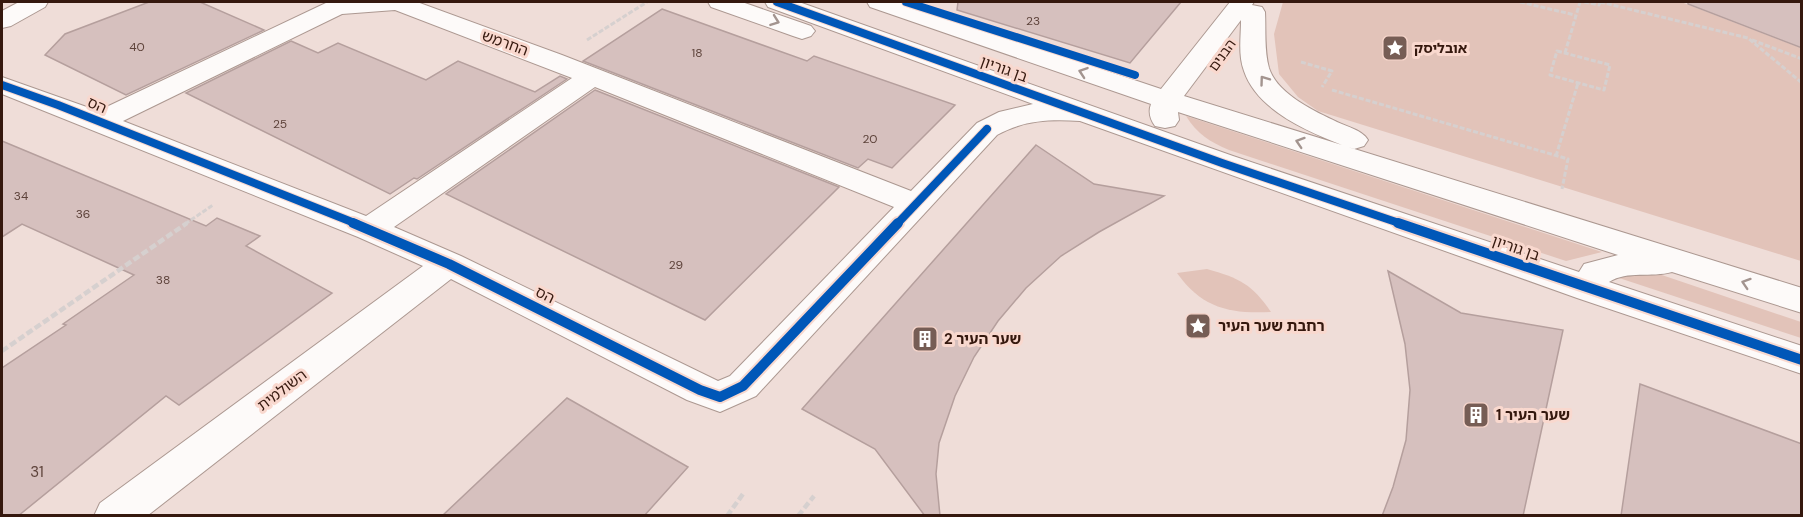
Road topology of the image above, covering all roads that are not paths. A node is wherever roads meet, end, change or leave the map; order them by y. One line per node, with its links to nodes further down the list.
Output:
1 (36, 2): 6 (street)
2 (720, 2): 12 (street, one-way to 12)
3 (777, 2): 10 (street, בן גוריון)
4 (879, 2): 9 (street, בן גוריון, one-way to 4)
5 (1250, 5): 9 (street, הבנים); 16 (street, one-way to 5)
6 (2, 21)
7 (592, 76): 11 (street, החרמש); 14 (street, החרמש); 15 (street)
8 (2, 85): 11 (street, הס)
9 (1174, 101): 10 (street, בן גוריון); 13 (street, בן גוריון); 16 (street, בן גוריון, one-way to 9)
10 (1092, 117): 12 (street, הס); 13 (street, בן גוריון)
11 (98, 122): 15 (street, הס)
12 (987, 129): 14 (street, הס)
13 (1222, 163): 19 (street, בן גוריון)
14 (915, 204): 17 (street, הס)
15 (369, 229): 17 (street, הס)
16 (1579, 230): 18 (street, בן גוריון)
17 (449, 264): 22 (street, השולמית)
18 (1697, 267): 19 (street, בן גוריון); 20 (street, בן גוריון, one-way to 18)
19 (1589, 289): 21 (street, בן גוריון)
20 (1802, 301)
21 (1802, 360)
22 (115, 516)

